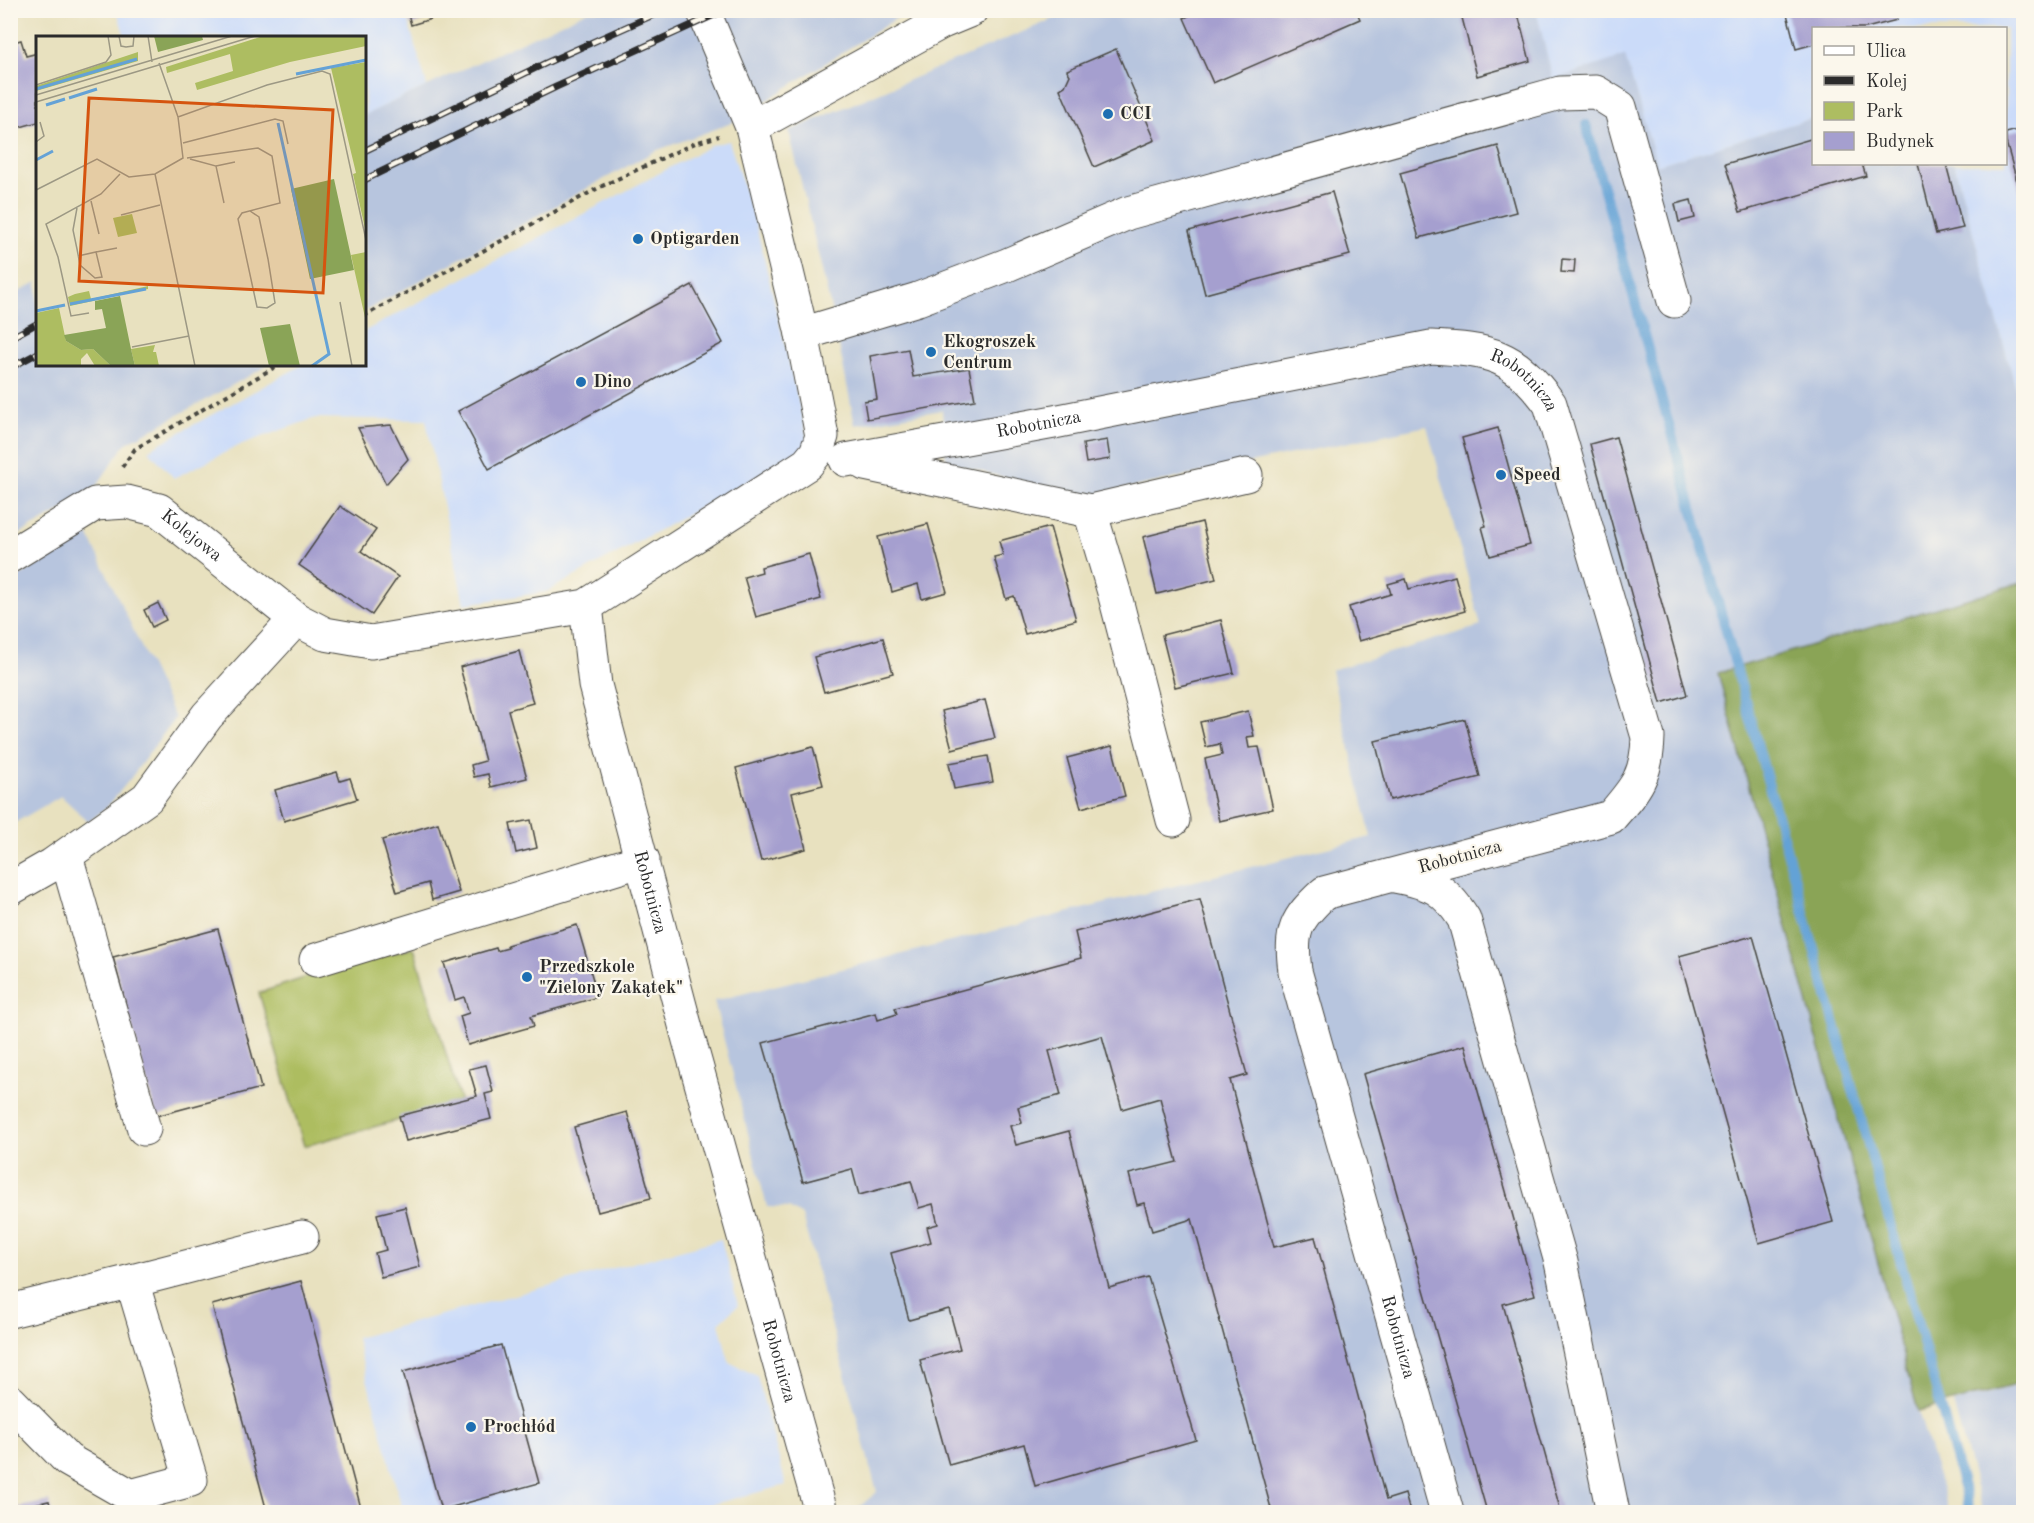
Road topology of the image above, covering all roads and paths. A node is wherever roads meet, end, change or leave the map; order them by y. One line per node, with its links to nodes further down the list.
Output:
1 (703, 10): 3 (street)
2 (971, 10): 3 (street)
3 (752, 127): 5 (path); 6 (street)
4 (1674, 301): 6 (street)
5 (366, 315)
6 (802, 334): 8 (street)
7 (277, 366): 10 (path)
8 (831, 456): 11 (street); 13 (street); 18 (street, Robotnicza)
9 (1245, 475): 11 (street)
10 (95, 504): 12 (street, Kolejowa); 14 (street, Kolejowa)
11 (1090, 511): 15 (street)
12 (10, 556)
13 (586, 606): 14 (street, Kolejowa); 17 (street, Robotnicza)
14 (296, 619): 16 (street)
15 (1173, 820)
16 (66, 856): 19 (street); 21 (street)
17 (643, 860): 20 (street); 26 (street, Robotnicza)
18 (1393, 875): 27 (street, Robotnicza); 28 (street, Robotnicza)
19 (10, 889)
20 (316, 960)
21 (144, 1129)
22 (302, 1237): 23 (street)
23 (132, 1281): 24 (street); 25 (street)
24 (10, 1311)
25 (10, 1401)
26 (821, 1512)
27 (1447, 1512)
28 (1613, 1512)

